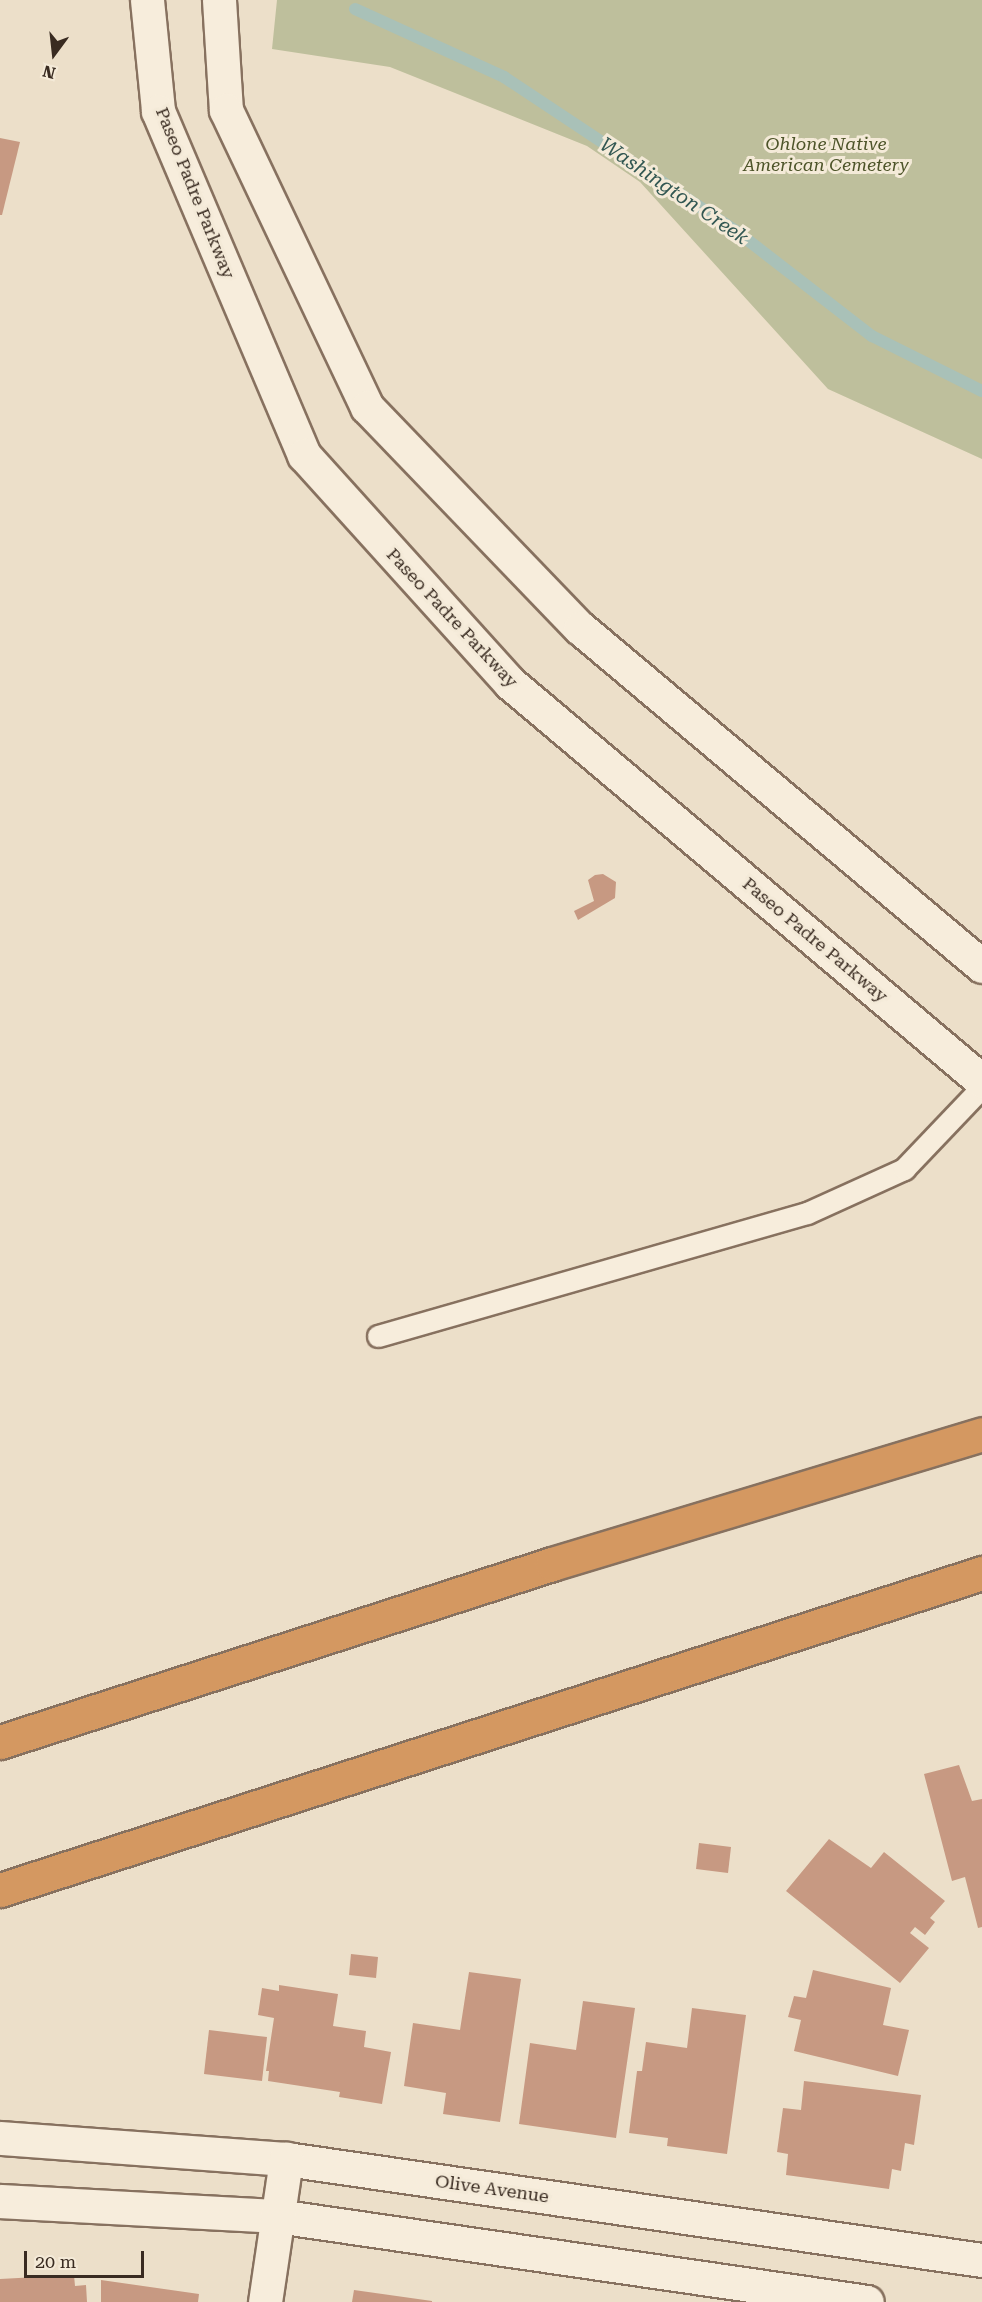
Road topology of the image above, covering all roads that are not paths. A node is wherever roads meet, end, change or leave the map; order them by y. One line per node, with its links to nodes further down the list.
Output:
1 (147, 0): 4 (main road, Paseo Padre Parkway)
2 (219, 0): 3 (main road)
3 (982, 966)
4 (982, 1081)
5 (982, 1087): 6 (lane)
6 (378, 1336)
7 (982, 1434): 9 (highway)
8 (982, 1573): 10 (highway)
9 (0, 1742)
10 (0, 1890)
11 (0, 2138): 12 (main road, Olive Avenue)
12 (286, 2159): 14 (main road); 15 (main road, Olive Avenue)
13 (0, 2201): 14 (main road)
14 (277, 2216): 16 (main road); 17 (main road)
15 (982, 2260)
16 (265, 2302)
17 (867, 2302)

